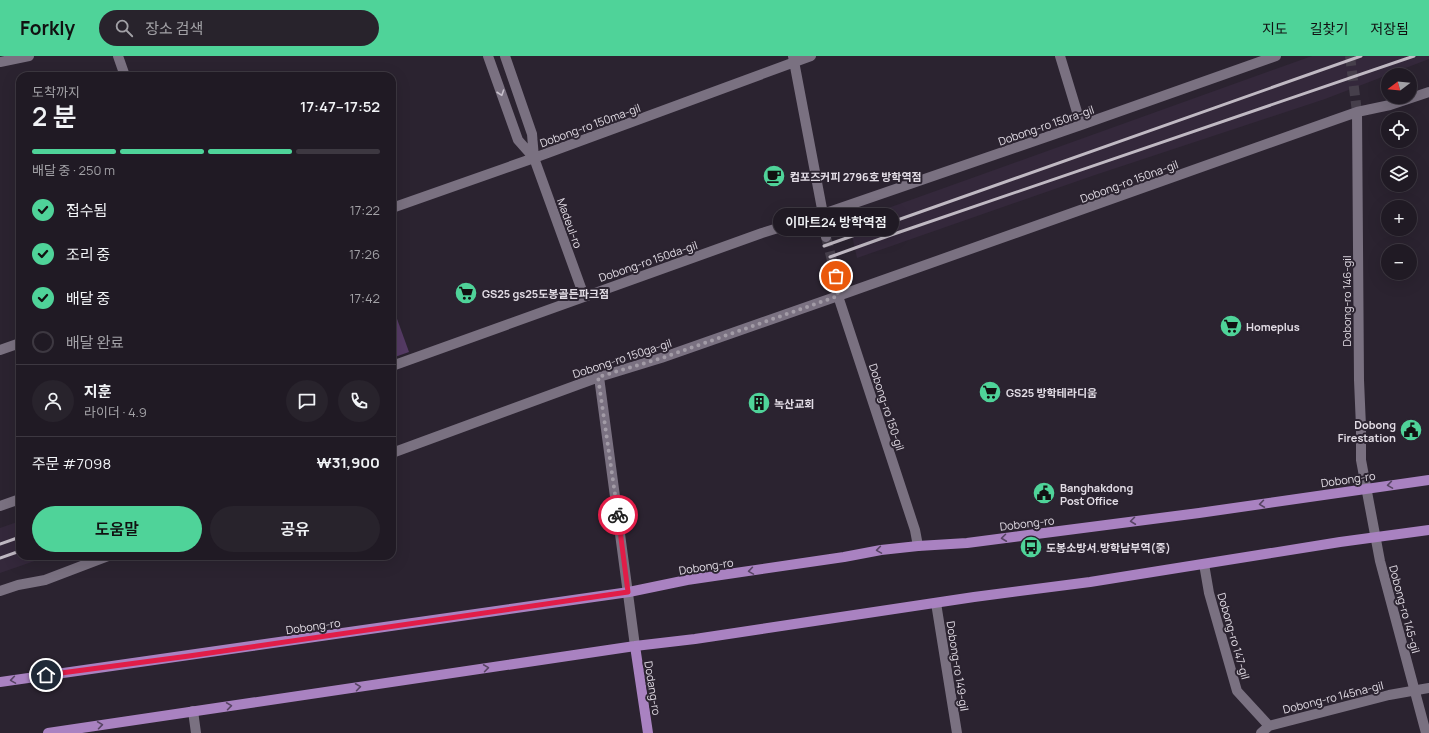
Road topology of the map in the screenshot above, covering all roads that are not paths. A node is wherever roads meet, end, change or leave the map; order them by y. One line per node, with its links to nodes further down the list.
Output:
1 (30, 56): 9 (street)
2 (118, 56): 10 (street)
3 (488, 56): 14 (street, Madeul-ro, one-way to 14)
4 (505, 56): 14 (street, Madeul-ro)
5 (811, 56): 8 (street, Dobong-ro 150ma-gil)
6 (1060, 56): 13 (street)
7 (1276, 56): 13 (street, Dobong-ro 150ra-gil)
8 (794, 59): 14 (street, Dobong-ro 150ma-gil); 16 (street)
9 (0, 62)
10 (124, 72)
11 (1429, 92): 12 (street, Dobong-ro 150na-gil)
12 (1357, 112): 20 (street, Dobong-ro 150na-gil); 27 (street, Dobong-ro 146-gil)
13 (1081, 125): 16 (street, Dobong-ro 150ra-gil)
14 (534, 158): 15 (street, Dobong-ro 150ma-gil); 19 (street, Madeul-ro)
15 (396, 207)
16 (823, 214): 17 (street); 19 (street, Dobong-ro 150da-gil)
17 (826, 237)
18 (836, 276): 20 (street, Dobong-ro 150-gil)
19 (584, 296): 23 (street, Dobong-ro 150da-gil)
20 (838, 296): 24 (street, Dobong-ro 150ga-gil); 32 (street, Dobong-ro 150-gil)
21 (16, 344): 22 (street)
22 (0, 350)
23 (396, 365)
24 (598, 377): 25 (street, Dobong-ro 150ga-gil); 36 (street)
25 (396, 452)
26 (1429, 480): 27 (main road, Dobong-ro, one-way to 27)
27 (1366, 489): 31 (street, Dobong-ro 145-gil); 32 (main road, Dobong-ro, one-way to 32)
28 (16, 500): 29 (street)
29 (0, 506)
30 (1429, 530): 31 (main road)
31 (1376, 537): 34 (main road); 41 (street, Dobong-ro 145-gil)
32 (918, 546): 36 (main road, Dobong-ro, one-way to 36)
33 (98, 560): 35 (street)
34 (1204, 564): 37 (main road); 43 (street, Dobong-ro 147-gil)
35 (0, 592)
36 (628, 592): 38 (street); 39 (main road, Dobong-ro, one-way to 39)
37 (936, 603): 38 (main road); 47 (street, Dobong-ro 149-gil)
38 (635, 646): 42 (main road, one-way to 38); 46 (main road, Dodang-ro)
39 (0, 682)
40 (1429, 688): 41 (street, Dobong-ro 145na-gil)
41 (1414, 691): 43 (street, Dobong-ro 145na-gil); 48 (street, Dobong-ro 145-gil)
42 (193, 711): 44 (main road, one-way to 42); 45 (street)
43 (1265, 731)
44 (48, 733)
45 (196, 733)
46 (648, 733)
47 (957, 733)
48 (1426, 733)

